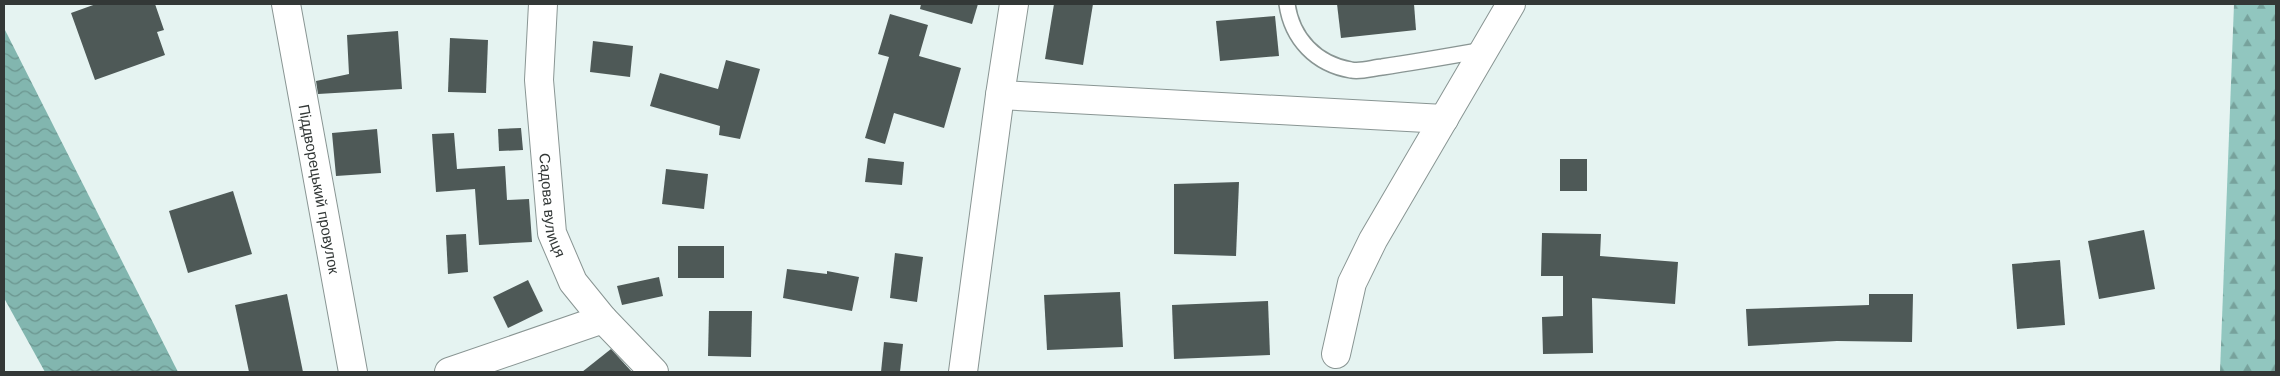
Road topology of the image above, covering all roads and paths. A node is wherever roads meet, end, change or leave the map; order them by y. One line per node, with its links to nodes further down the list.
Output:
1 (286, 4): 11 (street, Піддворецький провулок)
2 (543, 4): 9 (street, Садова вулиця)
3 (1014, 4): 7 (street)
4 (1287, 4): 6 (lane)
5 (1511, 4): 6 (street)
6 (1484, 50): 8 (street)
7 (1000, 95): 8 (street); 14 (street)
8 (1444, 119): 10 (street)
9 (603, 319): 12 (street); 13 (street, Садова вулиця)
10 (1336, 354)
11 (353, 372)
12 (449, 372)
13 (654, 372)
14 (963, 372)

